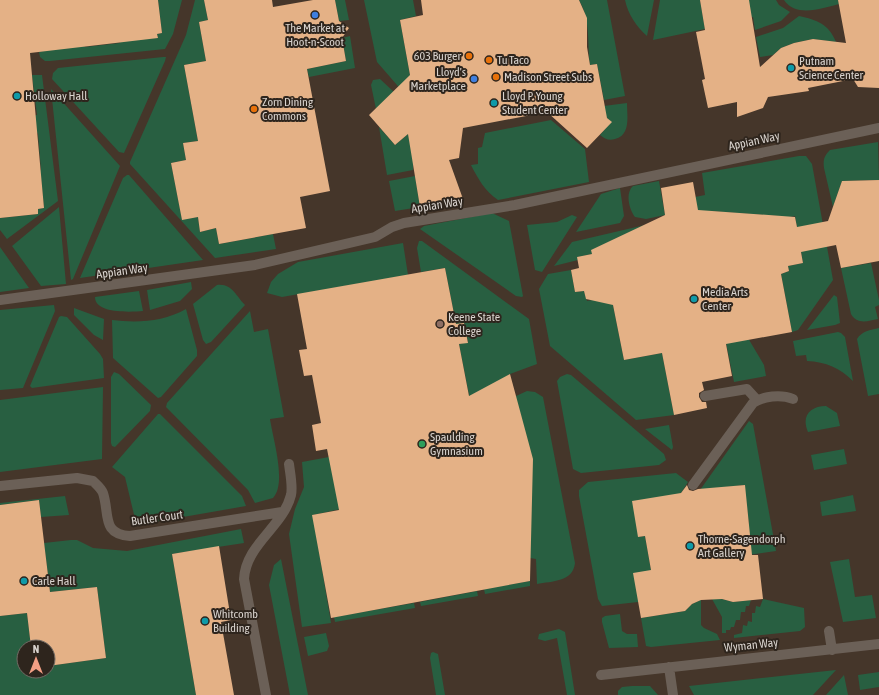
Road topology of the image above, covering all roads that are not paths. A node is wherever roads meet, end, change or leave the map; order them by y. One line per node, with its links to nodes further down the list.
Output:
1 (879, 128): 2 (street, Appian Way)
2 (0, 300)
3 (705, 396): 5 (street)
4 (793, 399): 5 (street)
5 (757, 400): 7 (street)
6 (289, 464): 9 (street)
7 (693, 485)
8 (0, 486): 9 (street, Butler Court)
9 (282, 512): 15 (street)
10 (829, 631): 12 (street)
11 (879, 644): 12 (street, Wyman Way)
12 (832, 650): 13 (street, Wyman Way)
13 (669, 667): 14 (street, Wyman Way); 16 (street)
14 (601, 675)
15 (266, 695)
16 (673, 695)

